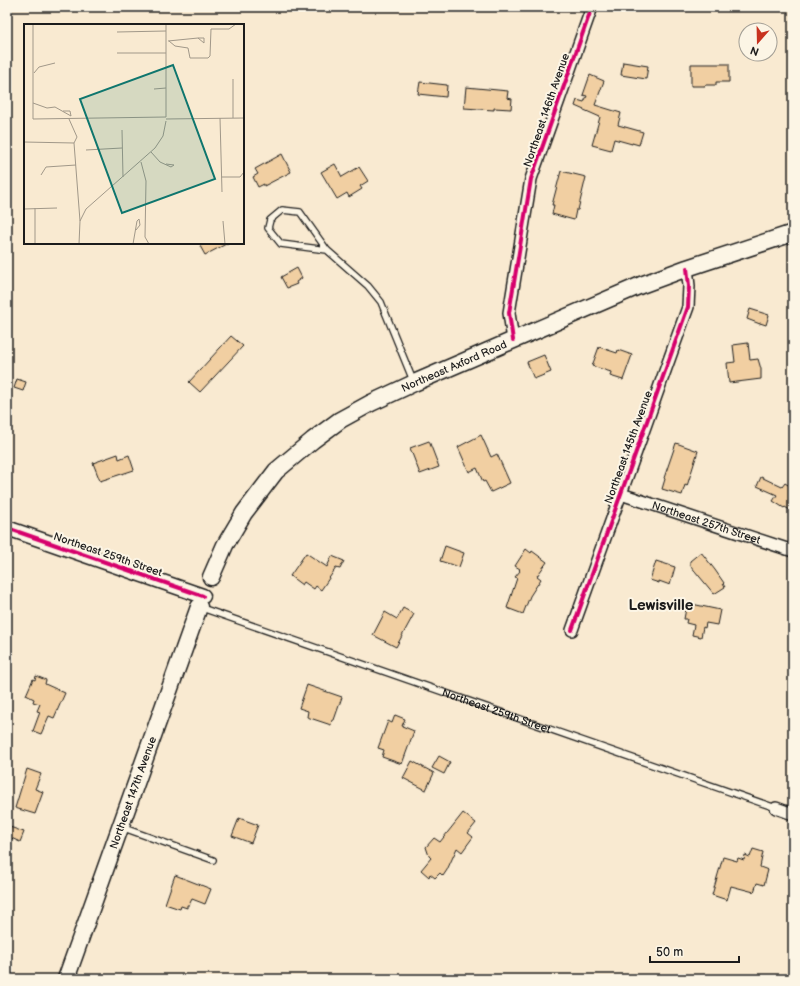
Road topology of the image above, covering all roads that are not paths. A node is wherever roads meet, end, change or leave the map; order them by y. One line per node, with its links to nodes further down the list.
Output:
1 (592, 7): 5 (street, Northeast 146th Avenue)
2 (793, 233): 4 (main road, Northeast Axford Road)
3 (327, 250): 3 (lane); 6 (lane)
4 (687, 268): 5 (main road, Northeast Axford Road); 7 (street, Northeast 145th Avenue)
5 (513, 340): 6 (main road, Northeast Axford Road)
6 (414, 383): 10 (main road, Northeast Axford Road)
7 (620, 494): 9 (street, Northeast 257th Street); 12 (street, Northeast 145th Avenue)
8 (7, 528): 11 (street, Northeast 259th Street)
9 (793, 551)
10 (211, 577): 11 (street, Northeast Axford Road)
11 (201, 602): 13 (lane, Northeast 259th Street); 15 (main road, Northeast 147th Avenue)
12 (572, 630)
13 (776, 808): 14 (street, Northeast 259th Street)
14 (793, 814)
15 (120, 827): 16 (lane); 17 (main road, Northeast 147th Avenue)
16 (214, 860)
17 (66, 979)

